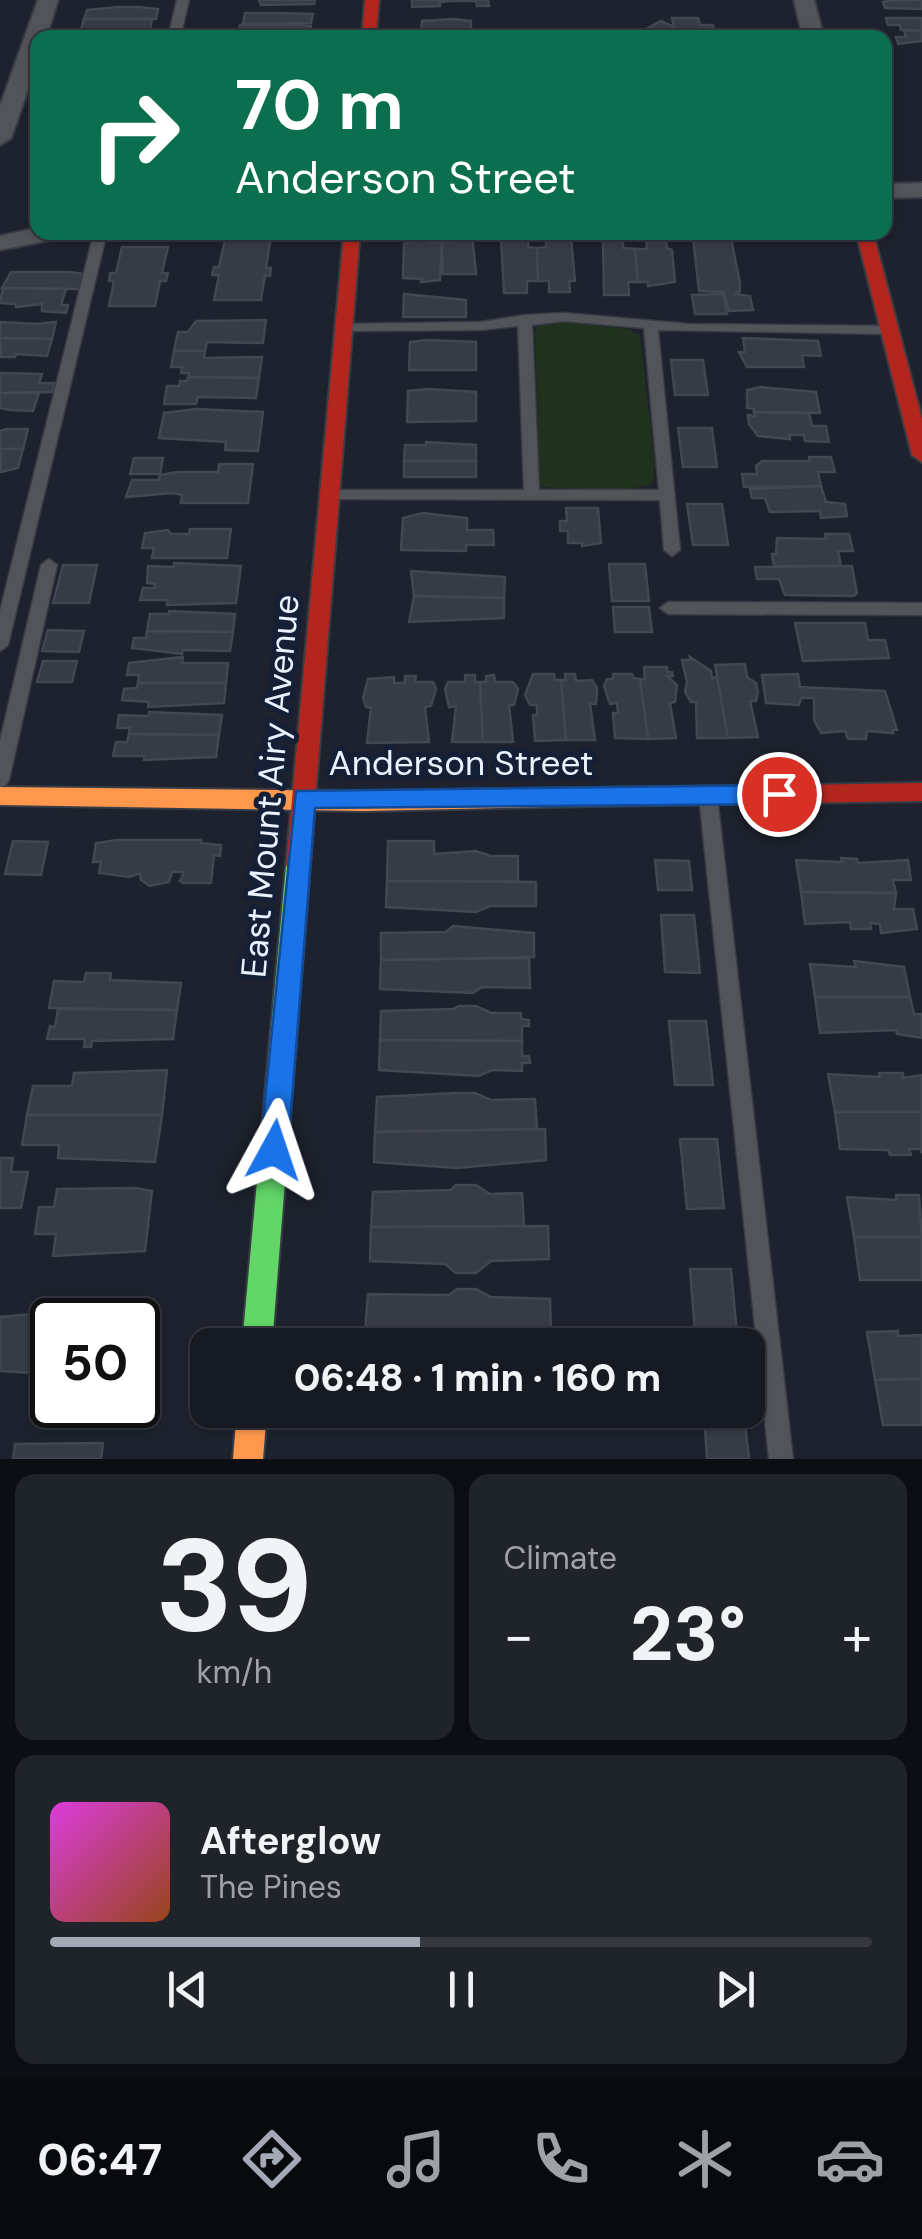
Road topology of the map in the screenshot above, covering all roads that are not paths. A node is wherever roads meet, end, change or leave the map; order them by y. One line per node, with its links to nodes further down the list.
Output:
1 (48, 0): 5 (street)
2 (184, 0): 6 (lane)
3 (372, 0): 7 (main road)
4 (804, 0): 8 (street)
5 (38, 30)
6 (176, 30)
7 (370, 30)
8 (812, 30)
9 (30, 52): 10 (street)
10 (0, 138)
11 (922, 190): 12 (street)
12 (892, 191)
13 (30, 237): 17 (street)
14 (99, 240): 30 (lane)
15 (351, 240): 19 (main road, East Mount Airy Avenue)
16 (866, 240): 21 (main road)
17 (0, 243)
18 (525, 319): 19 (lane); 20 (lane); 25 (lane)
19 (344, 326): 23 (main road, East Mount Airy Avenue)
20 (651, 326): 21 (lane); 24 (lane)
21 (890, 330): 22 (main road)
22 (922, 455)
23 (330, 495): 25 (lane); 35 (main road, East Mount Airy Avenue)
24 (668, 495): 25 (lane); 26 (lane)
25 (532, 496)
26 (672, 550)
27 (49, 565): 31 (lane)
28 (668, 608): 29 (lane)
29 (922, 609)
30 (0, 645)
31 (0, 780)
32 (922, 792): 34 (main road, Anderson Street)
33 (0, 796): 35 (main road, Anderson Street)
34 (708, 796): 35 (main road, Anderson Street); 39 (lane)
35 (304, 798): 36 (main road, East Mount Airy Avenue)
36 (258, 1328)
37 (251, 1428): 38 (main road)
38 (248, 1459)
39 (782, 1459)

